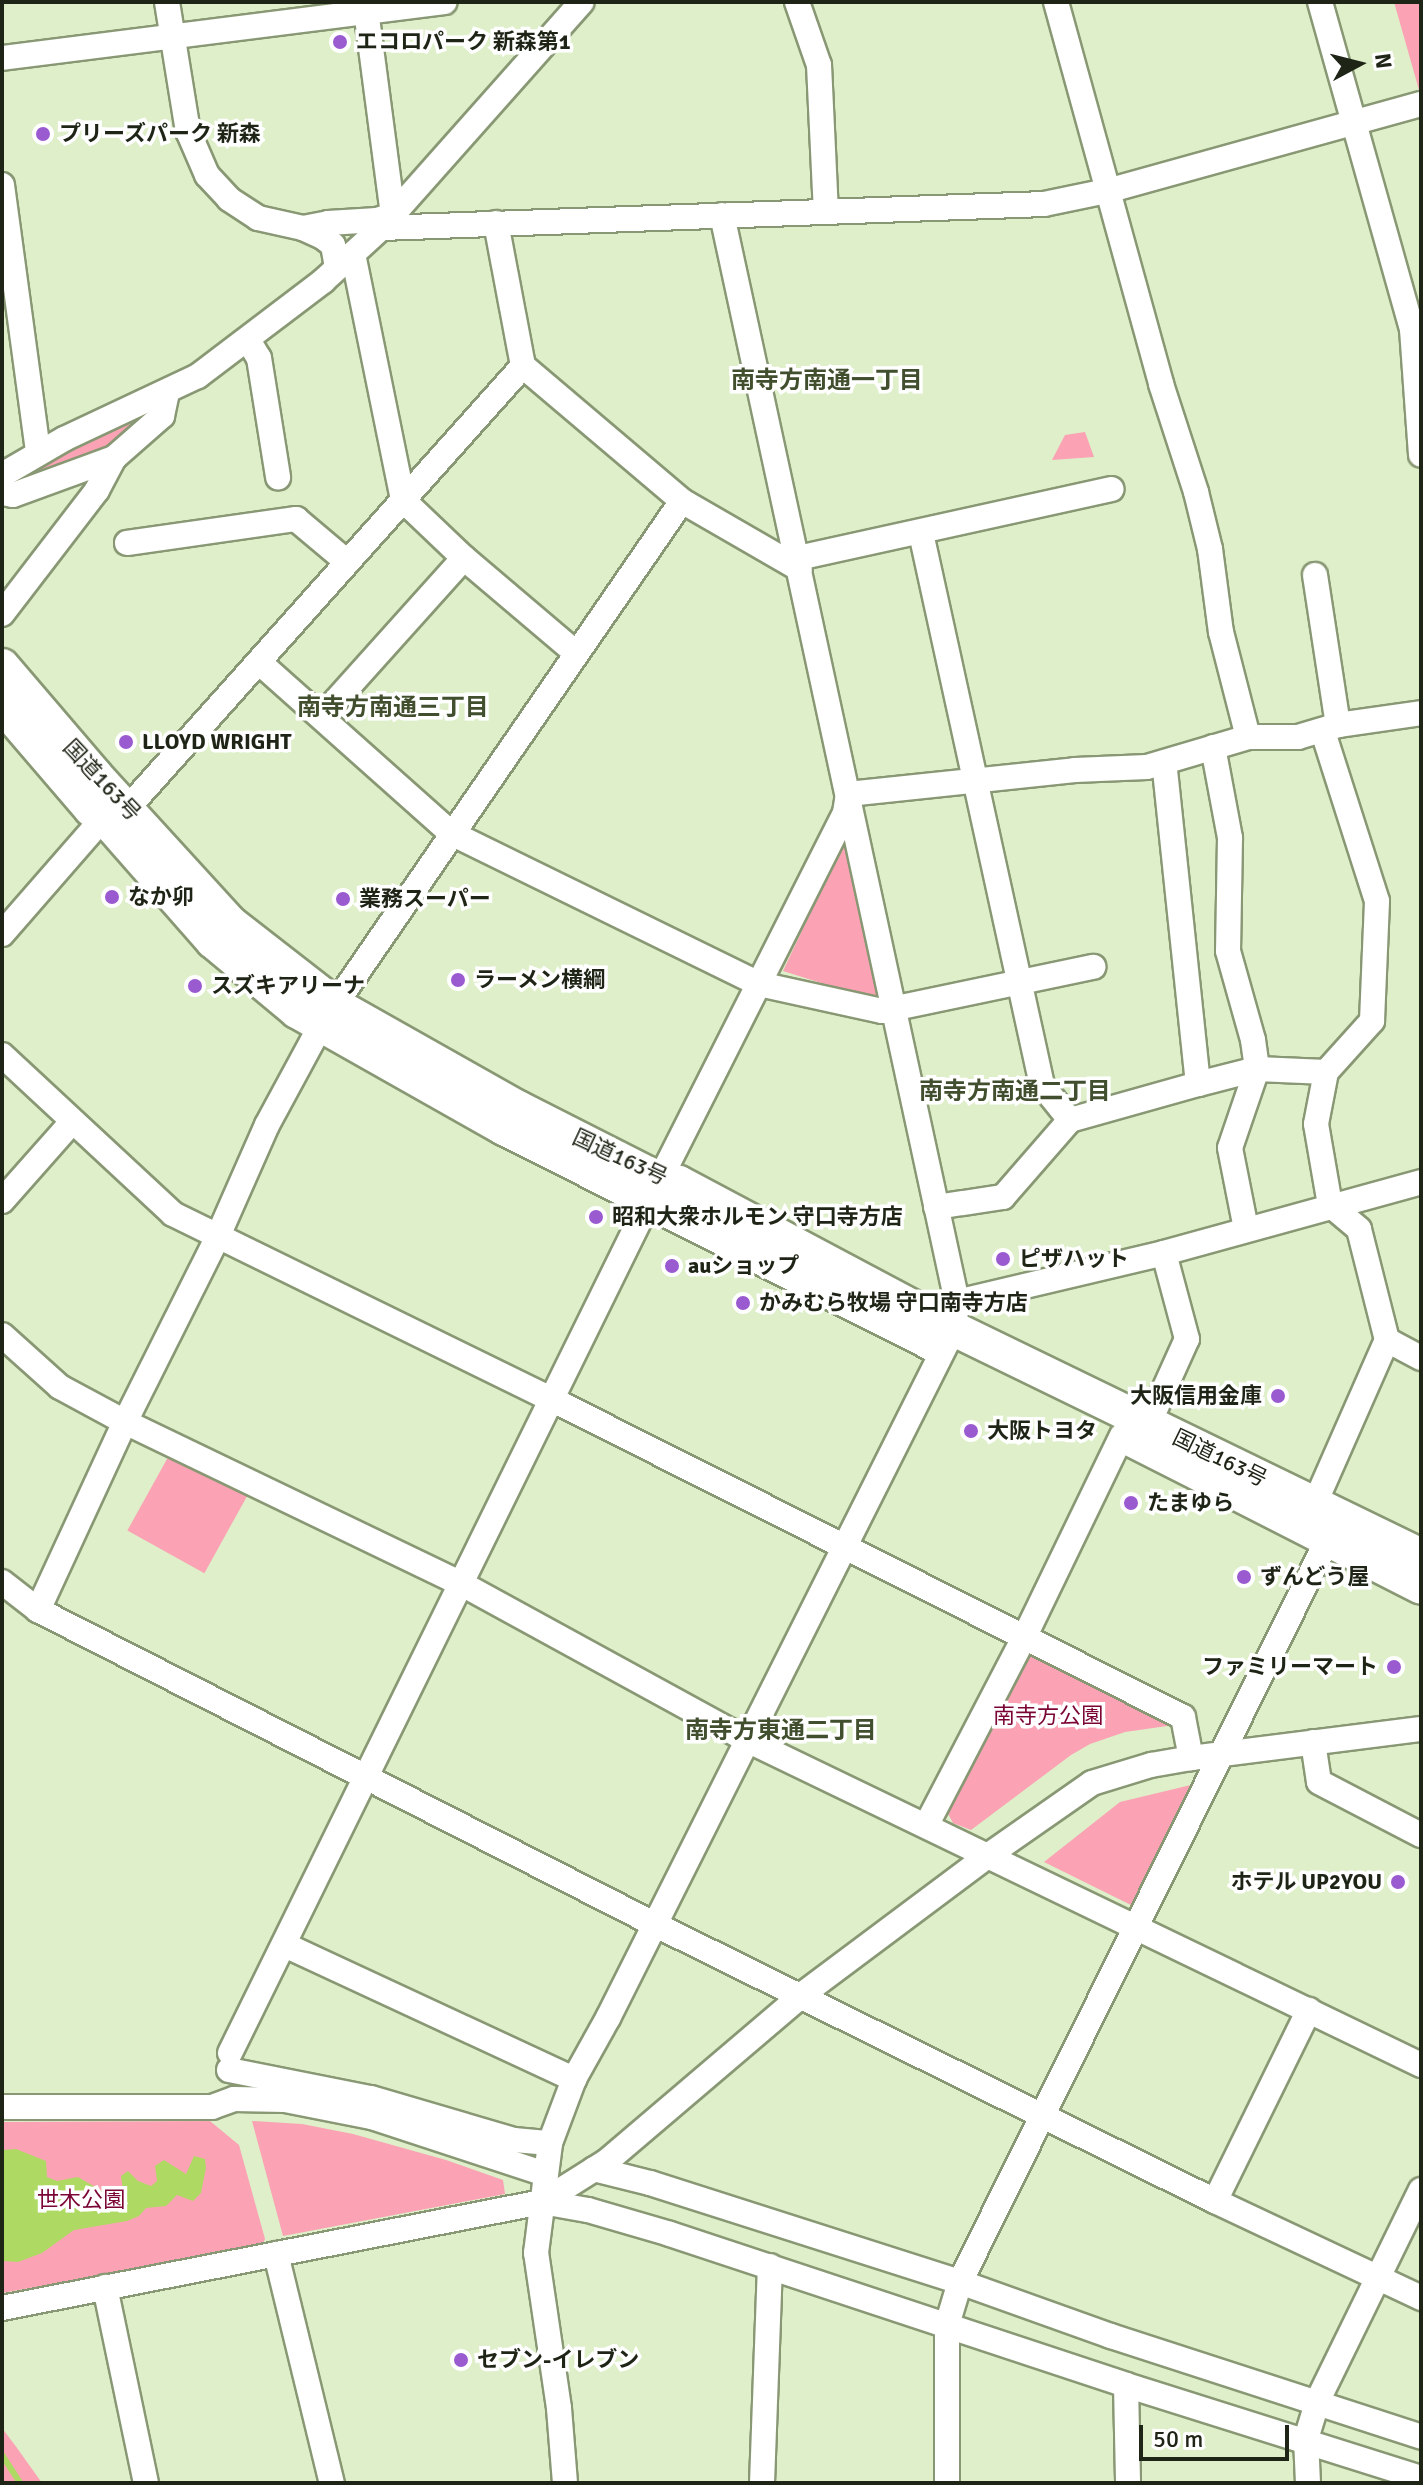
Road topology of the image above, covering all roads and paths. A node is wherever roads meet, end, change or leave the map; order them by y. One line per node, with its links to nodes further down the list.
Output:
1 (167, 2): 8 (street)
2 (444, 2): 7 (street)
3 (582, 2): 16 (street)
4 (797, 2): 14 (street)
5 (1056, 2): 13 (street)
6 (1320, 2): 11 (street)
7 (365, 7): 8 (street); 16 (street)
8 (173, 37): 9 (street); 18 (street)
9 (2, 58)
10 (1421, 104): 11 (street)
11 (1354, 123): 13 (street); 24 (street)
12 (2, 185): 23 (street)
13 (1107, 191): 14 (street); 46 (street)
14 (826, 212): 15 (street)
15 (722, 215): 17 (street); 36 (street)
16 (387, 221): 17 (street); 18 (street); 19 (street)
17 (496, 223): 21 (street)
18 (303, 228): 19 (street)
19 (345, 261): 20 (street); 30 (street)
20 (248, 340): 22 (street); 27 (street)
21 (523, 366): 30 (street); 31 (street)
22 (167, 392): 23 (street); 25 (street)
23 (38, 453): 26 (street)
24 (1421, 455)
25 (114, 458): 29 (street); 38 (street)
26 (2, 475)
27 (278, 477)
28 (1112, 489): 32 (street)
29 (2, 493)
30 (403, 500): 34 (street); 35 (street)
31 (682, 501): 36 (street); 39 (street)
32 (921, 533): 36 (street); 49 (street)
33 (127, 543): 35 (street)
34 (464, 558): 39 (street); 44 (street)
35 (347, 562): 40 (street)
36 (799, 564): 50 (street)
37 (1315, 575): 45 (street)
38 (2, 614)
39 (576, 653): 52 (street)
40 (260, 663): 44 (street); 51 (street)
41 (2, 666): 51 (highway, 国道163号)
42 (2, 705): 51 (highway, 国道163号)
43 (1421, 713): 45 (street)
44 (323, 715): 52 (street)
45 (1330, 729): 46 (street); 61 (street)
46 (1248, 737): 47 (street)
47 (1213, 747): 48 (street); 60 (street)
48 (1164, 763): 49 (street); 62 (street)
49 (974, 783): 50 (street); 56 (street)
50 (848, 794): 55 (street); 57 (street)
51 (115, 814): 53 (street); 58 (highway, 国道163号)
52 (451, 833): 55 (street); 58 (street)
53 (2, 934)
54 (1093, 967): 56 (street)
55 (759, 984): 57 (street); 66 (street)
56 (1020, 985): 57 (street); 63 (street)
57 (893, 1008): 69 (street)
58 (329, 1016): 66 (highway, 国道163号); 71 (street)
59 (2, 1055): 64 (street)
60 (1257, 1069): 61 (street); 62 (street); 70 (street)
61 (1326, 1072): 68 (street)
62 (1198, 1084): 63 (street)
63 (1070, 1120): 69 (street)
64 (72, 1122): 67 (street); 71 (street)
65 (1421, 1182): 68 (street)
66 (655, 1190): 73 (highway, 国道163号); 77 (street)
67 (2, 1201)
68 (1330, 1205): 70 (street); 75 (street)
69 (936, 1207): 73 (street)
70 (1246, 1229): 72 (street)
71 (218, 1236): 77 (street); 78 (street)
72 (1164, 1253): 73 (street); 79 (street)
73 (952, 1327): 79 (highway, 国道163号); 82 (street)
74 (2, 1335): 78 (street)
75 (1387, 1340): 76 (street); 80 (street)
76 (1421, 1358)
77 (553, 1400): 82 (street); 85 (street)
78 (125, 1422): 85 (street); 87 (street)
79 (1136, 1429): 80 (highway, 国道163号); 81 (highway, 国道163号); 88 (street)
80 (1315, 1503): 81 (street); 83 (highway, 国道163号)
81 (1327, 1541): 86 (highway, 国道163号); 92 (street)
82 (844, 1547): 88 (street); 90 (street)
83 (1421, 1556)
84 (2, 1582): 87 (street)
85 (462, 1584): 90 (street); 94 (street)
86 (1421, 1587)
87 (38, 1610): 94 (street)
88 (1024, 1638): 93 (street); 95 (street)
89 (1421, 1729): 91 (street)
90 (749, 1741): 95 (street); 98 (street)
91 (1313, 1742): 92 (street); 96 (street)
92 (1226, 1752): 93 (street); 99 (street)
93 (1191, 1758): 97 (street)
94 (366, 1777): 98 (street); 100 (street)
95 (927, 1824): 97 (street)
96 (1421, 1835)
97 (986, 1857): 99 (street); 101 (street)
98 (656, 1925): 101 (street); 104 (street)
99 (1139, 1927): 102 (street); 106 (street)
100 (285, 1945): 104 (street); 107 (street)
101 (803, 1994): 106 (street); 108 (street)
102 (1309, 2010): 103 (street); 111 (street)
103 (1421, 2065)
104 (574, 2079): 107 (street)
105 (2, 2107): 109 (street)
106 (1045, 2114): 111 (street); 116 (street)
107 (550, 2143): 109 (street)
108 (594, 2169): 112 (street); 116 (street)
109 (545, 2174): 112 (street)
110 (1421, 2190): 115 (street)
111 (1215, 2201): 115 (street)
112 (542, 2202): 113 (street); 114 (street); 128 (street)
113 (276, 2254): 117 (street); 127 (street)
114 (770, 2266): 120 (street); 129 (street)
115 (1377, 2277): 118 (street); 122 (street)
116 (960, 2282): 120 (street); 122 (street)
117 (105, 2287): 119 (street); 126 (street)
118 (1421, 2298)
119 (2, 2308)
120 (947, 2325): 121 (street); 130 (street)
121 (1126, 2385): 124 (street); 131 (street)
122 (1317, 2402): 123 (street); 124 (street)
123 (1421, 2437)
124 (1306, 2439): 125 (street); 132 (street)
125 (1421, 2478)
126 (146, 2483)
127 (332, 2483)
128 (565, 2483)
129 (762, 2483)
130 (947, 2483)
131 (1128, 2483)
132 (1308, 2483)

